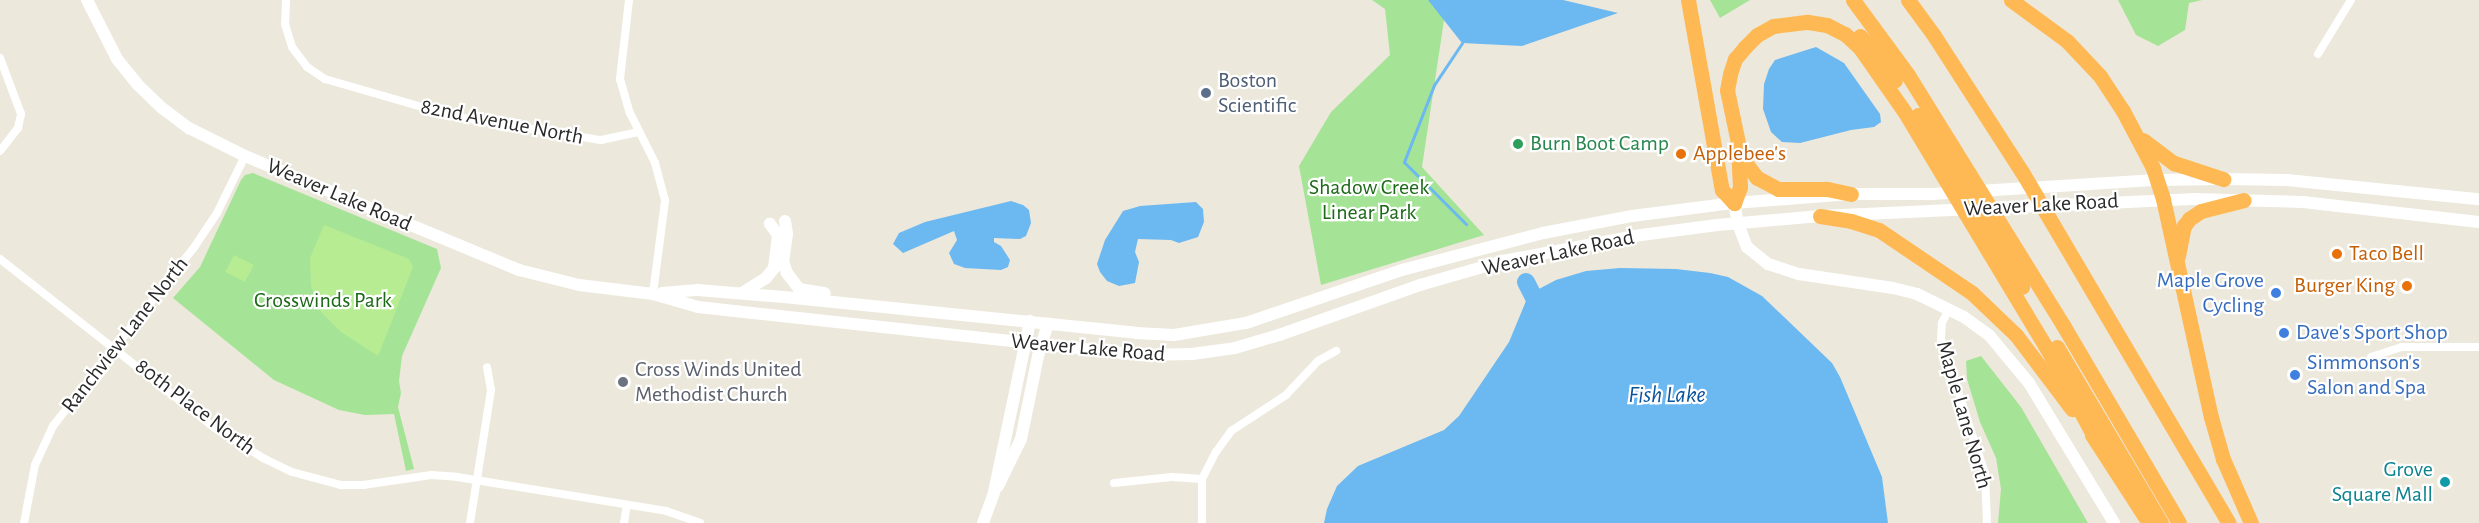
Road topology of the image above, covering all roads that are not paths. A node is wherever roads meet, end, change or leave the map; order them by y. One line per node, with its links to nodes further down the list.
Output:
1 (87, 0): 16 (main road, Weaver Lake Road)
2 (286, 0): 13 (street, 82nd Avenue North)
3 (629, 0): 13 (street)
4 (1688, 0): 23 (highway)
5 (1853, 0): 60 (highway)
6 (1908, 0): 61 (highway)
7 (2011, 0): 12 (highway)
8 (2351, 0): 9 (street)
9 (2318, 54)
10 (0, 58): 15 (street)
11 (1727, 90): 14 (highway); 44 (highway); 59 (highway)
12 (2134, 131): 17 (highway); 18 (highway)
13 (639, 132): 31 (street)
14 (1738, 147): 19 (highway); 23 (highway)
15 (0, 151)
16 (245, 156): 31 (main road, Weaver Lake Road); 40 (street, Ranchview Lane North)
17 (2223, 179): 18 (main road, Weaver Lake Road); 21 (main road, Weaver Lake Road)
18 (2157, 180): 19 (main road, Weaver Lake Road); 20 (highway)
19 (1851, 195): 23 (main road, Weaver Lake Road)
20 (2163, 199): 22 (main road, Weaver Lake Road); 24 (main road, Weaver Lake Road); 30 (highway)
21 (2479, 199)
22 (2244, 200): 26 (main road, Weaver Lake Road); 30 (highway)
23 (1734, 203): 28 (main road); 36 (main road, Weaver Lake Road)
24 (1820, 216): 28 (main road, Weaver Lake Road); 44 (highway)
25 (784, 221): 33 (main road)
26 (2479, 222)
27 (770, 224): 32 (main road)
28 (1738, 224): 34 (main road); 38 (main road, Weaver Lake Road)
29 (0, 259): 40 (street, 80th Place North)
30 (2177, 265): 62 (highway)
31 (652, 294): 32 (main road, Weaver Lake Road); 37 (main road, Weaver Lake Road)
32 (741, 294): 33 (main road, Weaver Lake Road)
33 (860, 305): 35 (main road, Weaver Lake Road)
34 (1949, 309): 56 (street, Maple Lane North); 57 (main road)
35 (1030, 321): 36 (main road, Weaver Lake Road); 37 (main road)
36 (1048, 323): 38 (main road)
37 (1025, 343): 38 (main road, Weaver Lake Road); 48 (main road)
38 (1041, 344): 48 (main road)
39 (2479, 347): 42 (street)
40 (115, 349): 46 (street, 80th Place North); 50 (street, Ranchview Lane North)
41 (1336, 351): 45 (street)
42 (2371, 357)
43 (487, 367): 46 (street)
44 (2097, 442): 58 (highway)
45 (1202, 479): 47 (street); 55 (street)
46 (477, 480): 49 (street, 80th Place North); 51 (street)
47 (1114, 483)
48 (994, 492): 54 (main road)
49 (627, 505): 52 (street); 53 (street, 80th Place North)
50 (24, 523)
51 (470, 523)
52 (624, 523)
53 (700, 523)
54 (984, 523)
55 (1202, 523)
56 (1987, 523)
57 (2114, 523)
58 (2149, 523)
59 (2161, 523)
60 (2179, 523)
61 (2229, 523)
62 (2251, 523)

